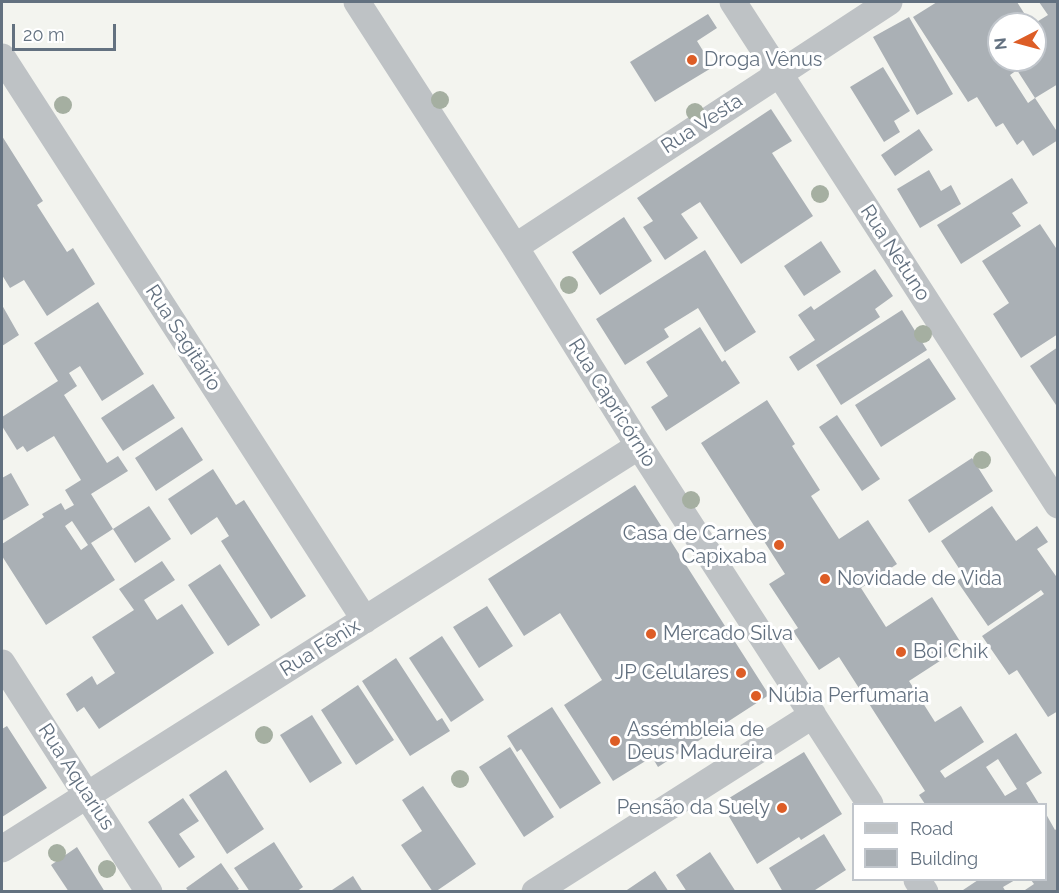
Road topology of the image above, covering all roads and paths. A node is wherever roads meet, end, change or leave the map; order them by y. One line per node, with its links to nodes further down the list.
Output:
1 (357, 2): 6 (street, Rua Capricórnio)
2 (733, 2): 5 (street, Rua Netuno)
3 (889, 2): 5 (street, Rua Vesta)
4 (2, 57): 9 (street, Rua Sagitário)
5 (778, 73): 6 (street, Rua Vesta); 8 (street, Rua Netuno)
6 (515, 247): 7 (street, Rua Capricórnio)
7 (639, 446): 9 (street, Rua Fênix); 11 (street, Rua Capricórnio)
8 (1058, 505)
9 (365, 620): 12 (street, Rua Fênix)
10 (2, 663): 12 (street, Rua Aquarius)
11 (813, 715): 13 (street, Rua Capricórnio); 16 (street)
12 (87, 795): 14 (street, Rua Fênix); 15 (street, Rua Aquarius)
13 (869, 803)
14 (2, 849)
15 (149, 891)
16 (535, 891)

